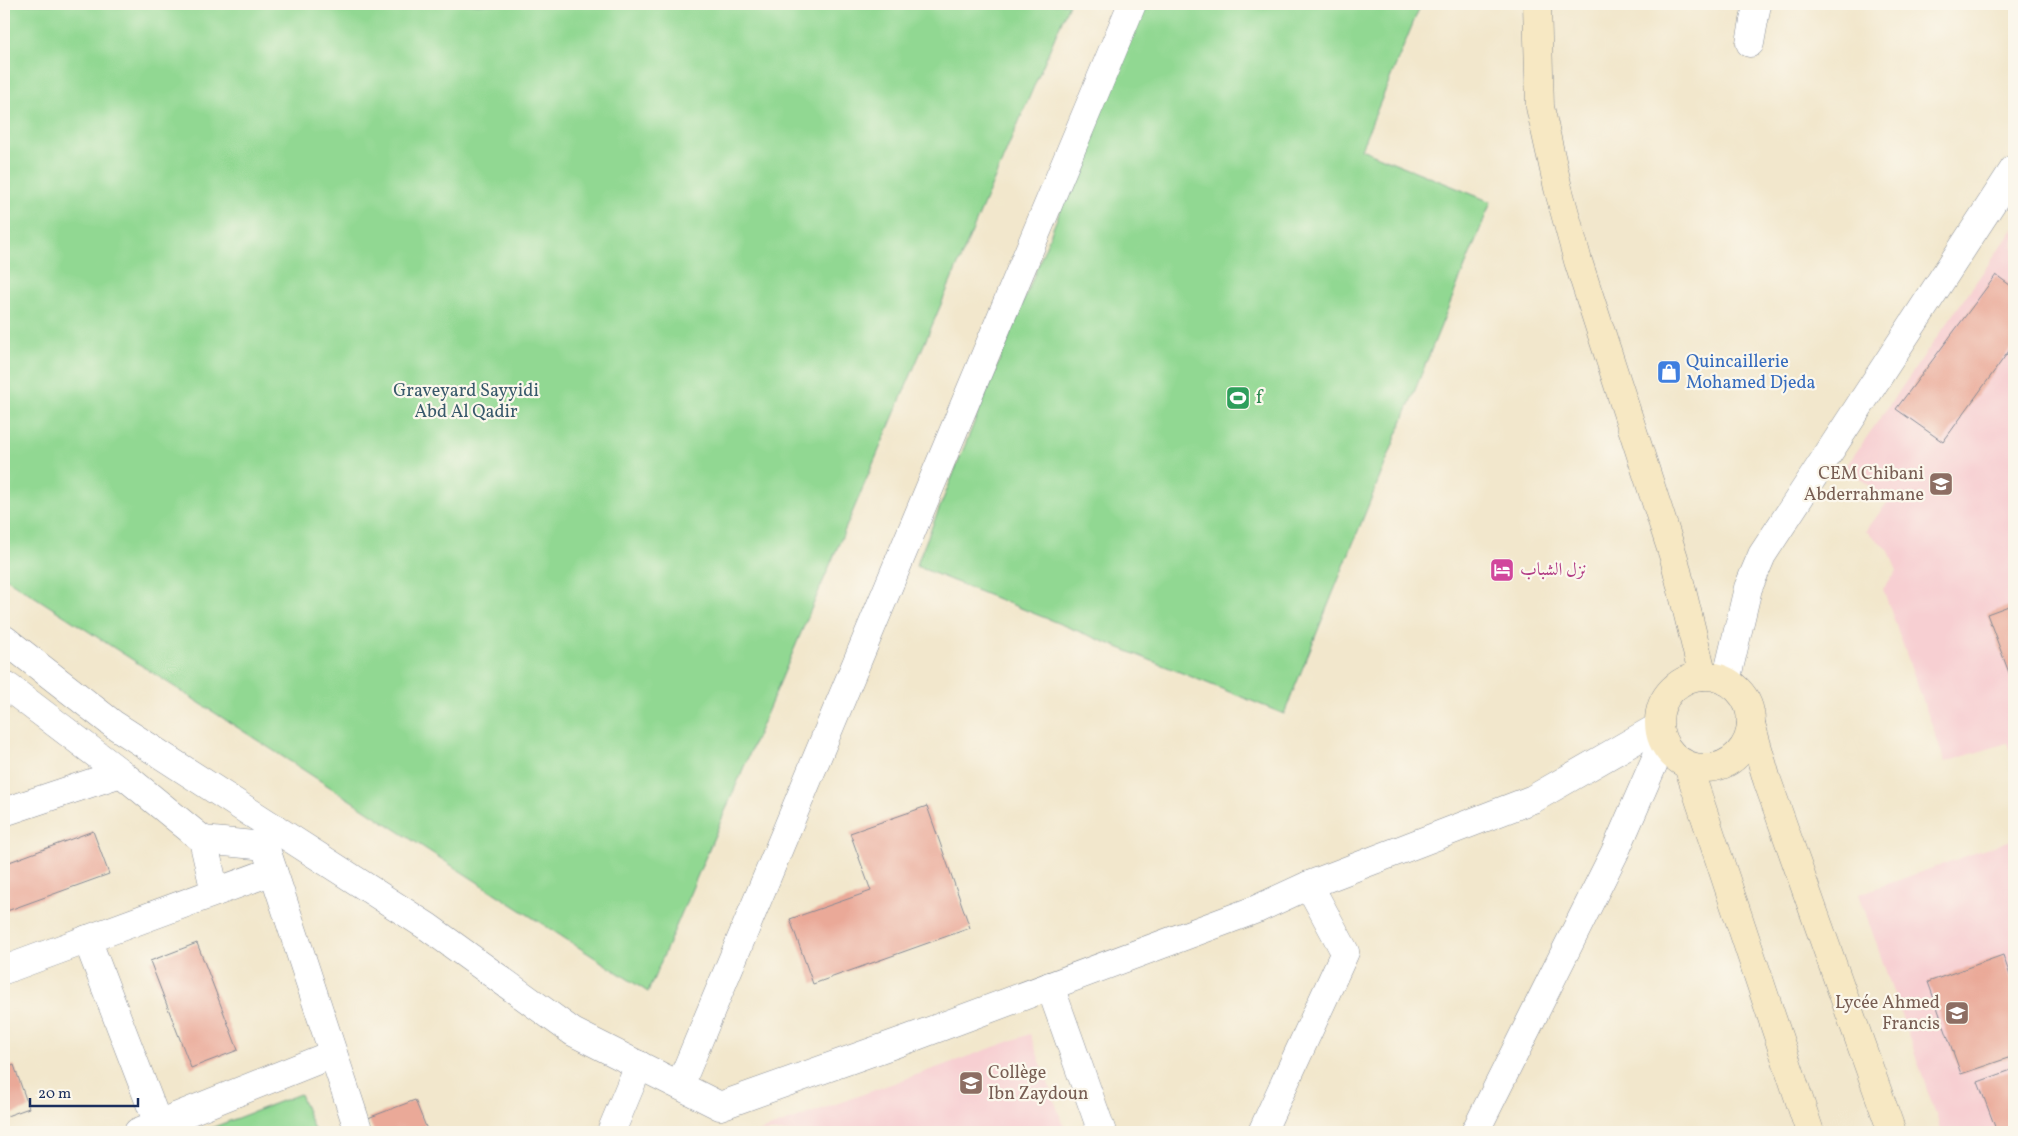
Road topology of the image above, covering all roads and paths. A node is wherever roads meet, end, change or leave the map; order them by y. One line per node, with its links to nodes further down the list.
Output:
1 (1132, 4): 23 (street)
2 (1537, 4): 7 (main road)
3 (1757, 4): 4 (street)
4 (1750, 43)
5 (2014, 169): 7 (street)
6 (4, 639): 15 (street)
7 (1714, 678): 9 (main road); 10 (main road)
8 (4, 691): 12 (street)
9 (1751, 724): 11 (main road); 31 (main road)
10 (1660, 735): 11 (main road); 16 (street); 29 (street)
11 (1688, 766): 30 (main road)
12 (121, 773): 13 (street); 14 (street)
13 (4, 812)
14 (203, 840): 15 (street); 17 (street)
15 (271, 848): 17 (street); 21 (street); 22 (street)
16 (1309, 885): 20 (street); 28 (street)
17 (215, 892): 18 (street)
18 (87, 939): 19 (street); 24 (street)
19 (4, 970)
20 (1050, 986): 23 (street); 27 (street)
21 (334, 1054): 24 (street); 25 (street)
22 (638, 1065): 23 (street); 26 (street)
23 (680, 1086)
24 (148, 1128)
25 (359, 1132)
26 (611, 1132)
27 (1102, 1132)
28 (1262, 1132)
29 (1475, 1132)
30 (1810, 1132)
31 (1892, 1132)

